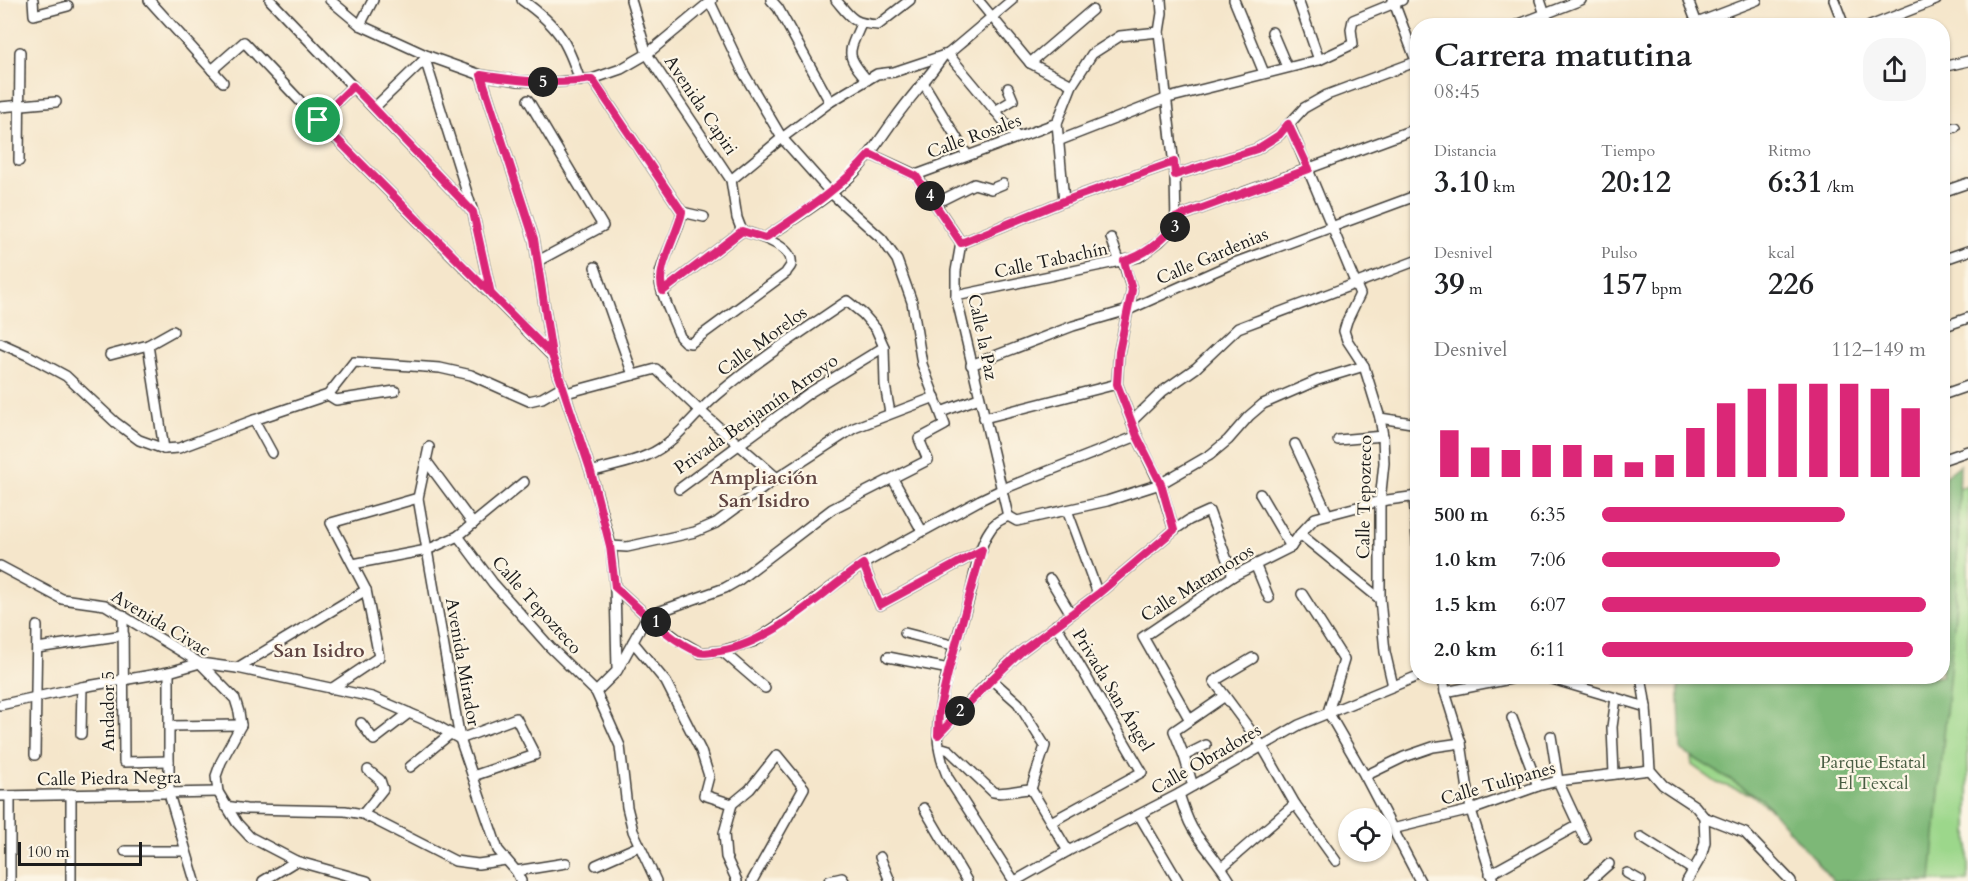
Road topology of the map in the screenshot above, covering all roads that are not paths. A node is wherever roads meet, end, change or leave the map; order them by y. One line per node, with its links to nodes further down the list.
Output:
1 (33, 0): 24 (street)
2 (149, 0): 49 (street)
3 (270, 0): 58 (street)
4 (330, 0): 35 (street, Avenida Capiri)
5 (373, 0): 35 (street)
6 (522, 0): 54 (street)
7 (631, 0): 40 (street)
8 (771, 0): 63 (street)
9 (836, 0): 34 (street)
10 (910, 0): 34 (street)
11 (978, 0): 27 (street)
12 (1012, 0): 27 (street)
13 (1161, 0): 36 (street)
14 (1234, 0): 50 (street)
15 (1298, 0): 43 (street)
16 (1540, 0): 26 (street)
17 (1581, 0): 26 (street)
18 (1688, 0): 30 (street)
19 (1757, 0): 31 (street)
20 (1834, 0): 32 (street)
21 (1936, 0): 33 (street)
22 (711, 1): 40 (street); 75 (street)
23 (1396, 1): 38 (street); 43 (street)
24 (68, 6)
25 (1092, 10): 45 (street)
26 (1545, 14): 28 (street); 29 (street)
27 (991, 16): 41 (street); 45 (street)
28 (1535, 18)
29 (1546, 18)
30 (1693, 18)
31 (1710, 18)
32 (1841, 18)
33 (1890, 18)
34 (861, 24): 53 (street)
35 (360, 25): 42 (street, Avenida Capiri)
36 (1159, 32): 57 (street); 60 (street)
37 (1272, 32): 48 (street)
38 (1410, 42)
39 (20, 52): 64 (street)
40 (647, 54): 52 (street, Avenida Capiri); 84 (street, Avenida Capiri)
41 (946, 55): 53 (street); 56 (street); 67 (street)
42 (427, 57): 51 (street, Avenida Capiri); 66 (street); 92 (street)
43 (1319, 60): 48 (street)
44 (1968, 62): 47 (street)
45 (1030, 63): 57 (street)
46 (1410, 65): 70 (street)
47 (1950, 65)
48 (1287, 67): 50 (street)
49 (212, 70): 55 (street); 68 (street)
50 (1264, 73): 60 (street)
51 (481, 75): 54 (street, Avenida Capiri); 103 (street)
52 (592, 79): 54 (street, Avenida Capiri); 93 (street)
53 (867, 80): 63 (street)
54 (580, 81)
55 (223, 82)
56 (924, 84): 77 (street); 78 (street)
57 (1072, 85): 69 (street)
58 (353, 86): 66 (street); 68 (street)
59 (1008, 88): 67 (street)
60 (1168, 98): 76 (street); 80 (street)
61 (528, 100): 103 (street)
62 (56, 102): 64 (street)
63 (830, 102): 75 (street)
64 (20, 105): 65 (street); 79 (street)
65 (0, 107)
66 (374, 108): 92 (street)
67 (996, 111): 74 (street)
68 (318, 120): 109 (street)
69 (1057, 123): 74 (street, Calle Rosales); 76 (street)
70 (1288, 124): 81 (street); 82 (street)
71 (1955, 127): 72 (street)
72 (1950, 129)
73 (1410, 131): 81 (street)
74 (1017, 137): 78 (street, Calle Rosales)
75 (782, 138): 84 (street); 88 (street)
76 (1058, 141): 90 (street)
77 (870, 154): 83 (street, Calle Rosales); 88 (street)
78 (967, 155): 83 (street, Calle Rosales)
79 (19, 161)
80 (1174, 162): 82 (street); 90 (street)
81 (1309, 169): 95 (street); 96 (street)
82 (1175, 175): 95 (street)
83 (916, 176): 91 (street)
84 (731, 180): 97 (street, Avenida Capiri)
85 (1968, 183): 87 (street)
86 (1003, 184): 91 (street)
87 (1950, 189)
88 (831, 193): 98 (street); 129 (street)
89 (1410, 198): 96 (street, Calle Gardenias)
90 (1064, 201): 100 (street)
91 (934, 204): 100 (street)
92 (473, 212): 109 (street)
93 (682, 212): 94 (street); 108 (street)
94 (704, 217)
95 (1176, 222): 104 (street, Calle Tabachín)
96 (1331, 226): 107 (street); 111 (street, Calle Gardenias)
97 (742, 231): 98 (street); 108 (street)
98 (765, 238): 108 (street)
99 (1111, 238): 104 (street)
100 (961, 243): 110 (street, Calle la Paz)
101 (1968, 251): 102 (street)
102 (1950, 257)
103 (538, 261): 119 (street)
104 (1122, 262): 110 (street, Calle Tabachín); 111 (street)
105 (1410, 263): 107 (street)
106 (595, 267): 122 (street)
107 (1356, 283): 121 (street, Calle Tepozteco); 137 (street)
108 (663, 291)
109 (491, 294): 119 (street)
110 (956, 296): 120 (street, Calle la Paz)
111 (1128, 310): 120 (street, Calle Gardenias); 123 (street)
112 (1968, 318): 113 (street)
113 (1950, 324)
114 (173, 331): 116 (street)
115 (0, 343): 145 (street)
116 (148, 345): 118 (street); 145 (street)
117 (884, 347): 131 (street, Calle Morelos); 133 (street, Calle Morelos); 142 (street, Privada Benjamín Arroyo)
118 (110, 355)
119 (552, 355): 125 (street)
120 (971, 365): 130 (street, Calle la Paz)
121 (1365, 366): 135 (street, Calle Tepozteco); 154 (street)
122 (633, 375): 125 (street); 131 (street)
123 (1117, 384): 134 (street); 137 (street)
124 (1968, 386): 127 (street)
125 (564, 390): 128 (street); 150 (street)
126 (395, 391): 128 (street)
127 (1950, 392)
128 (328, 395): 136 (street)
129 (935, 397): 132 (street); 133 (street)
130 (979, 398): 132 (street); 134 (street, Calle la Paz)
131 (699, 410): 142 (street); 150 (street, Calle Morelos)
132 (941, 412): 152 (street)
133 (890, 413): 151 (street)
134 (984, 418): 156 (street, Calle la Paz)
135 (1380, 418): 138 (street); 140 (street, Calle Tepozteco)
136 (255, 420): 145 (street); 147 (street)
137 (1131, 422): 139 (street)
138 (1410, 423)
139 (1137, 436): 154 (street); 156 (street)
140 (1383, 436): 141 (street); 160 (street, Calle Tepozteco)
141 (1338, 441)
142 (738, 444): 151 (street); 155 (street, Privada Benjamín Arroyo)
143 (1295, 444): 162 (street)
144 (429, 447): 149 (street, Avenida Mirador)
145 (164, 448)
146 (1968, 451): 148 (street)
147 (272, 453)
148 (1950, 457)
149 (427, 462): 159 (street, Avenida Mirador); 164 (street)
150 (591, 472): 169 (street)
151 (777, 478): 169 (street)
152 (893, 479): 166 (street); 187 (street)
153 (524, 482): 164 (street)
154 (1161, 484): 161 (street); 165 (street)
155 (679, 489)
156 (1003, 489): 163 (street, Calle la Paz); 166 (street)
157 (1260, 494): 170 (street)
158 (1410, 497): 160 (street)
159 (418, 498): 171 (street, Avenida Mirador); 173 (street)
160 (1380, 501): 162 (street); 184 (street, Calle Tepozteco)
161 (1067, 510): 163 (street); 181 (street)
162 (1327, 513): 167 (street)
163 (1008, 516): 172 (street)
164 (473, 524): 168 (street)
165 (1174, 530): 177 (street); 181 (street)
166 (922, 531): 174 (street)
167 (1300, 534): 170 (street); 184 (street)
168 (458, 536): 171 (street); 214 (street, Calle Tepozteco)
169 (610, 546): 180 (street)
170 (1291, 548): 175 (street, Calle Matamoros)
171 (427, 550): 173 (street); 232 (street, Avenida Mirador)
172 (982, 550): 174 (street); 193 (street)
173 (353, 564): 179 (street)
174 (863, 564): 195 (street)
175 (1255, 564): 177 (street, Calle Matamoros); 183 (street)
176 (0, 566): 186 (street, Avenida Civac)
177 (1233, 576): 224 (street, Calle Matamoros)
178 (1050, 579): 185 (street)
179 (366, 590): 199 (street); 213 (street)
180 (616, 592): 187 (street); 201 (street)
181 (1098, 594): 185 (street)
182 (1302, 594): 221 (street)
183 (1269, 598)
184 (1380, 599): 210 (street, Calle Tepozteco)
185 (1071, 614): 188 (street)
186 (123, 615): 191 (street, Andador 5); 198 (street, Avenida Civac)
187 (646, 618): 192 (street); 195 (street)
188 (1056, 625): 203 (street); 264 (street, Privada San Ángel)
189 (37, 626): 194 (street)
190 (905, 633): 193 (street)
191 (124, 635): 194 (street); 205 (street, Andador 5)
192 (633, 642): 201 (street); 255 (street)
193 (956, 646): 200 (street)
194 (37, 648): 217 (street)
195 (722, 651): 212 (street)
196 (888, 657): 200 (street)
197 (1253, 658): 216 (street)
198 (200, 663): 199 (street); 202 (street); 226 (street, Avenida Civac)
199 (237, 668): 213 (street)
200 (949, 669): 230 (street)
201 (617, 671): 214 (street)
202 (169, 672): 205 (street); 227 (street)
203 (992, 679): 230 (street); 249 (street)
204 (1410, 679): 210 (street, Calle Obradores)
205 (125, 680): 211 (street); 239 (street, Andador 5)
206 (1444, 684): 215 (street)
207 (1488, 684): 215 (street)
208 (1569, 684): 218 (street)
209 (1642, 684): 220 (street)
210 (1393, 686): 221 (street, Calle Obradores)
211 (82, 687): 217 (street); 228 (street)
212 (765, 688)
213 (331, 689): 222 (street)
214 (596, 692): 269 (street)
215 (1445, 692): 233 (street)
216 (1225, 696): 224 (street); 235 (street)
217 (36, 698): 219 (street); 237 (street)
218 (1616, 698): 220 (street); 243 (street)
219 (0, 705)
220 (1646, 706): 242 (street)
221 (1328, 712): 235 (street, Calle Obradores); 245 (street)
222 (409, 713): 225 (street); 229 (street)
223 (1512, 718): 248 (street)
224 (1190, 720): 238 (street)
225 (361, 723)
226 (241, 725): 227 (street); 250 (street)
227 (169, 726): 239 (street)
228 (81, 734)
229 (450, 734): 232 (street); 240 (street)
230 (938, 735): 236 (street)
231 (1551, 736): 246 (street)
232 (460, 739): 244 (street, Avenida Mirador); 244 (street)
233 (1461, 743): 245 (street); 260 (street)
234 (1206, 745): 238 (street)
235 (1262, 746): 247 (street, Calle Obradores); 256 (street)
236 (939, 747): 249 (street); 298 (street)
237 (35, 754)
238 (1184, 756): 247 (street)
239 (169, 761): 252 (street)
240 (410, 768)
241 (368, 770): 261 (street)
242 (1650, 770): 243 (street, Calle Tulipanes); 263 (street)
243 (1614, 774): 246 (street, Calle Tulipanes)
244 (473, 776): 274 (street, Avenida Mirador)
245 (1365, 776): 259 (street)
246 (1558, 781): 248 (street, Calle Tulipanes); 265 (street)
247 (1193, 786): 253 (street, Calle Obradores)
248 (1538, 786): 260 (street, Calle Tulipanes)
249 (1031, 789): 264 (street)
250 (218, 792): 252 (street, Calle Piedra Negra); 257 (street)
251 (71, 794): 252 (street, Calle Piedra Negra); 254 (street, Calle Piedra Negra); 287 (street)
252 (169, 794): 270 (street)
253 (1179, 794): 262 (street, Calle Obradores); 280 (street)
254 (5, 796): 286 (street)
255 (732, 804): 292 (street); 293 (street)
256 (1295, 804): 276 (street); 280 (street)
257 (225, 806): 261 (street); 275 (street)
258 (924, 808): 297 (street)
259 (1381, 808)
260 (1471, 810): 266 (street, Calle Tulipanes); 284 (street)
261 (363, 814): 274 (street)
262 (1139, 815): 272 (street, Calle Obradores); 299 (street)
263 (1704, 817): 281 (street); 305 (street)
264 (1052, 822): 272 (street)
265 (1578, 825): 268 (street); 284 (street)
266 (1392, 829): 301 (street)
267 (1641, 837): 281 (street)
268 (1585, 839)
269 (639, 846): 279 (street); 291 (street)
270 (185, 850): 271 (street); 288 (street)
271 (125, 851)
272 (1068, 851): 298 (street, Calle Obradores)
273 (880, 857): 296 (street)
274 (506, 860): 282 (street, Avenida Mirador)
275 (296, 861): 285 (street); 289 (street)
276 (1336, 861)
277 (566, 863): 282 (street)
278 (1609, 864): 302 (street)
279 (596, 865)
280 (1222, 867): 300 (street)
281 (1693, 870): 304 (street)
282 (516, 871): 290 (street, Avenida Mirador)
283 (1627, 873): 303 (street)
284 (1492, 877)
285 (265, 880)
286 (10, 881)
287 (71, 881)
288 (195, 881)
289 (367, 881)
290 (521, 881)
291 (656, 881)
292 (737, 881)
293 (752, 881)
294 (829, 881): 295 (street)
295 (844, 881)
296 (890, 881)
297 (967, 881)
298 (1014, 881)
299 (1178, 881)
300 (1230, 881)
301 (1420, 881)
302 (1590, 881)
303 (1641, 881)
304 (1687, 881)
305 (1791, 881)

